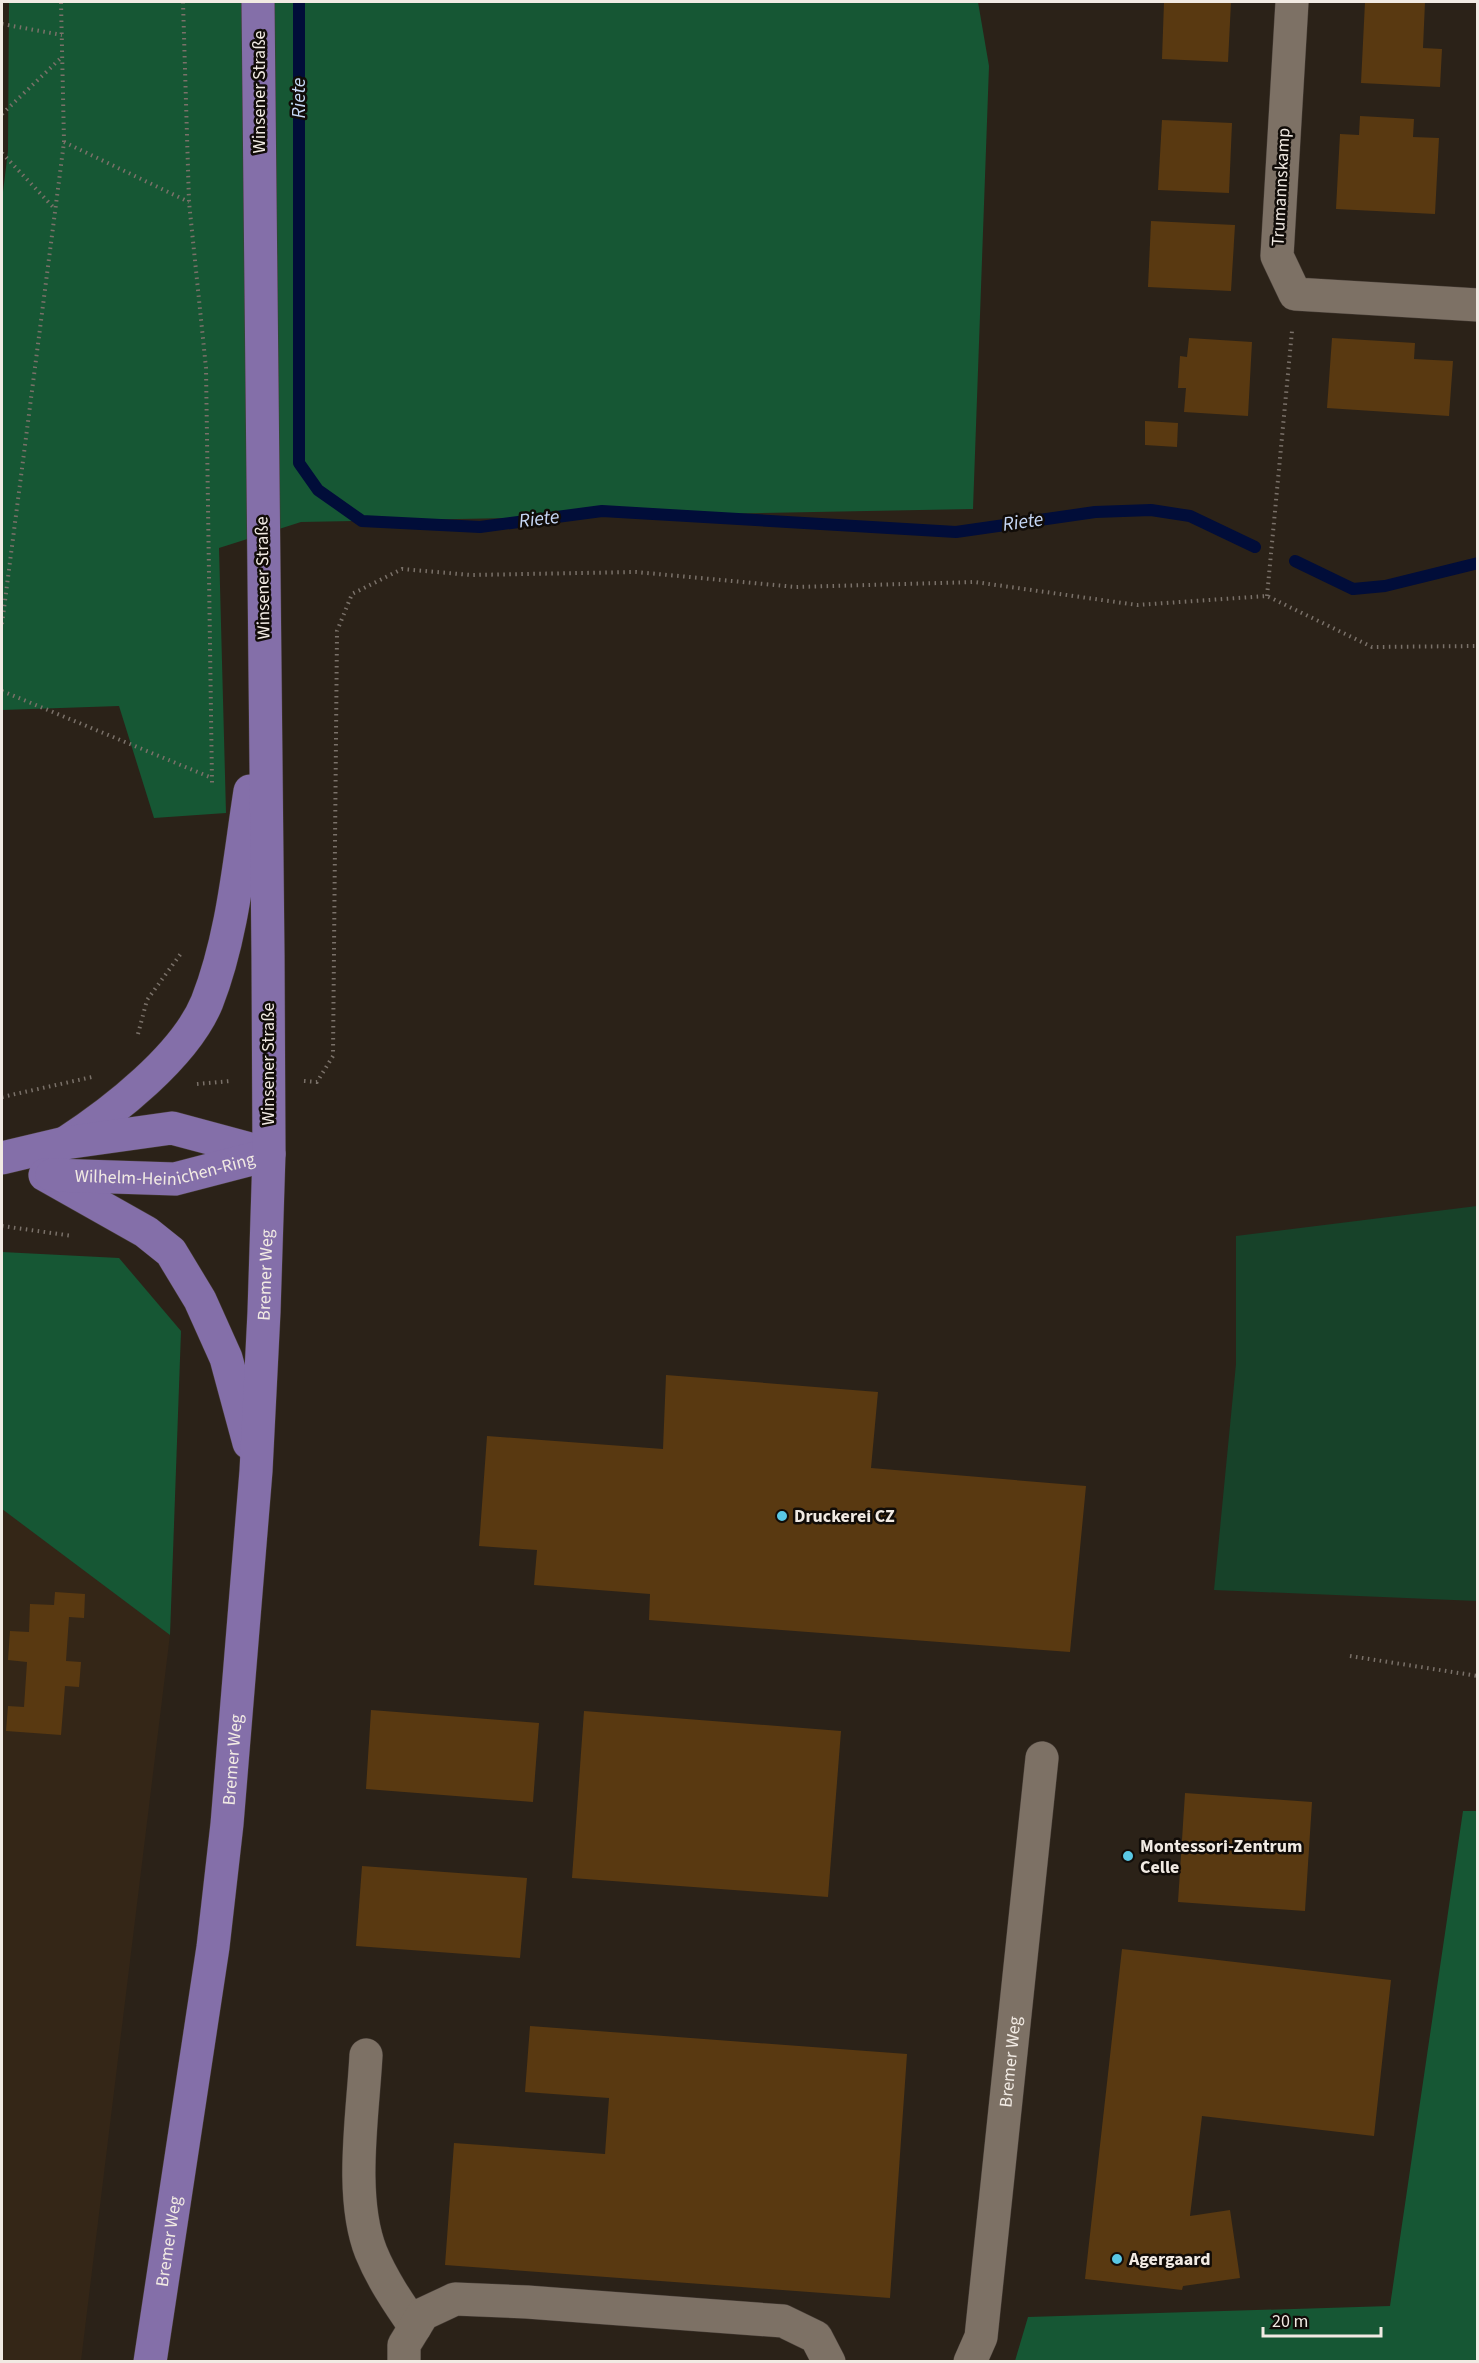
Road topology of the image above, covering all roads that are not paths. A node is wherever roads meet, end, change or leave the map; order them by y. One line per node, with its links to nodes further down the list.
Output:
1 (258, 2): 4 (main road, Winsener Straße)
2 (1292, 2): 3 (street, Trumannskamp)
3 (1478, 305)
4 (264, 707): 5 (main road); 6 (main road, Winsener Straße)
5 (65, 1143): 6 (main road, Wilhelm-Heinichen-Ring); 7 (main road, Wilhelm-Heinichen-Ring)
6 (269, 1154): 9 (main road, Wilhelm-Heinichen-Ring); 10 (main road, Bremer Weg)
7 (2, 1158)
8 (2, 1173): 9 (main road, Wilhelm-Heinichen-Ring)
9 (45, 1175): 10 (main road)
10 (256, 1470): 14 (main road, Bremer Weg)
11 (1042, 1758): 17 (street, Bremer Weg)
12 (366, 2055): 13 (street)
13 (415, 2327): 15 (street); 16 (street)
14 (150, 2361)
15 (404, 2361)
16 (829, 2361)
17 (970, 2361)

